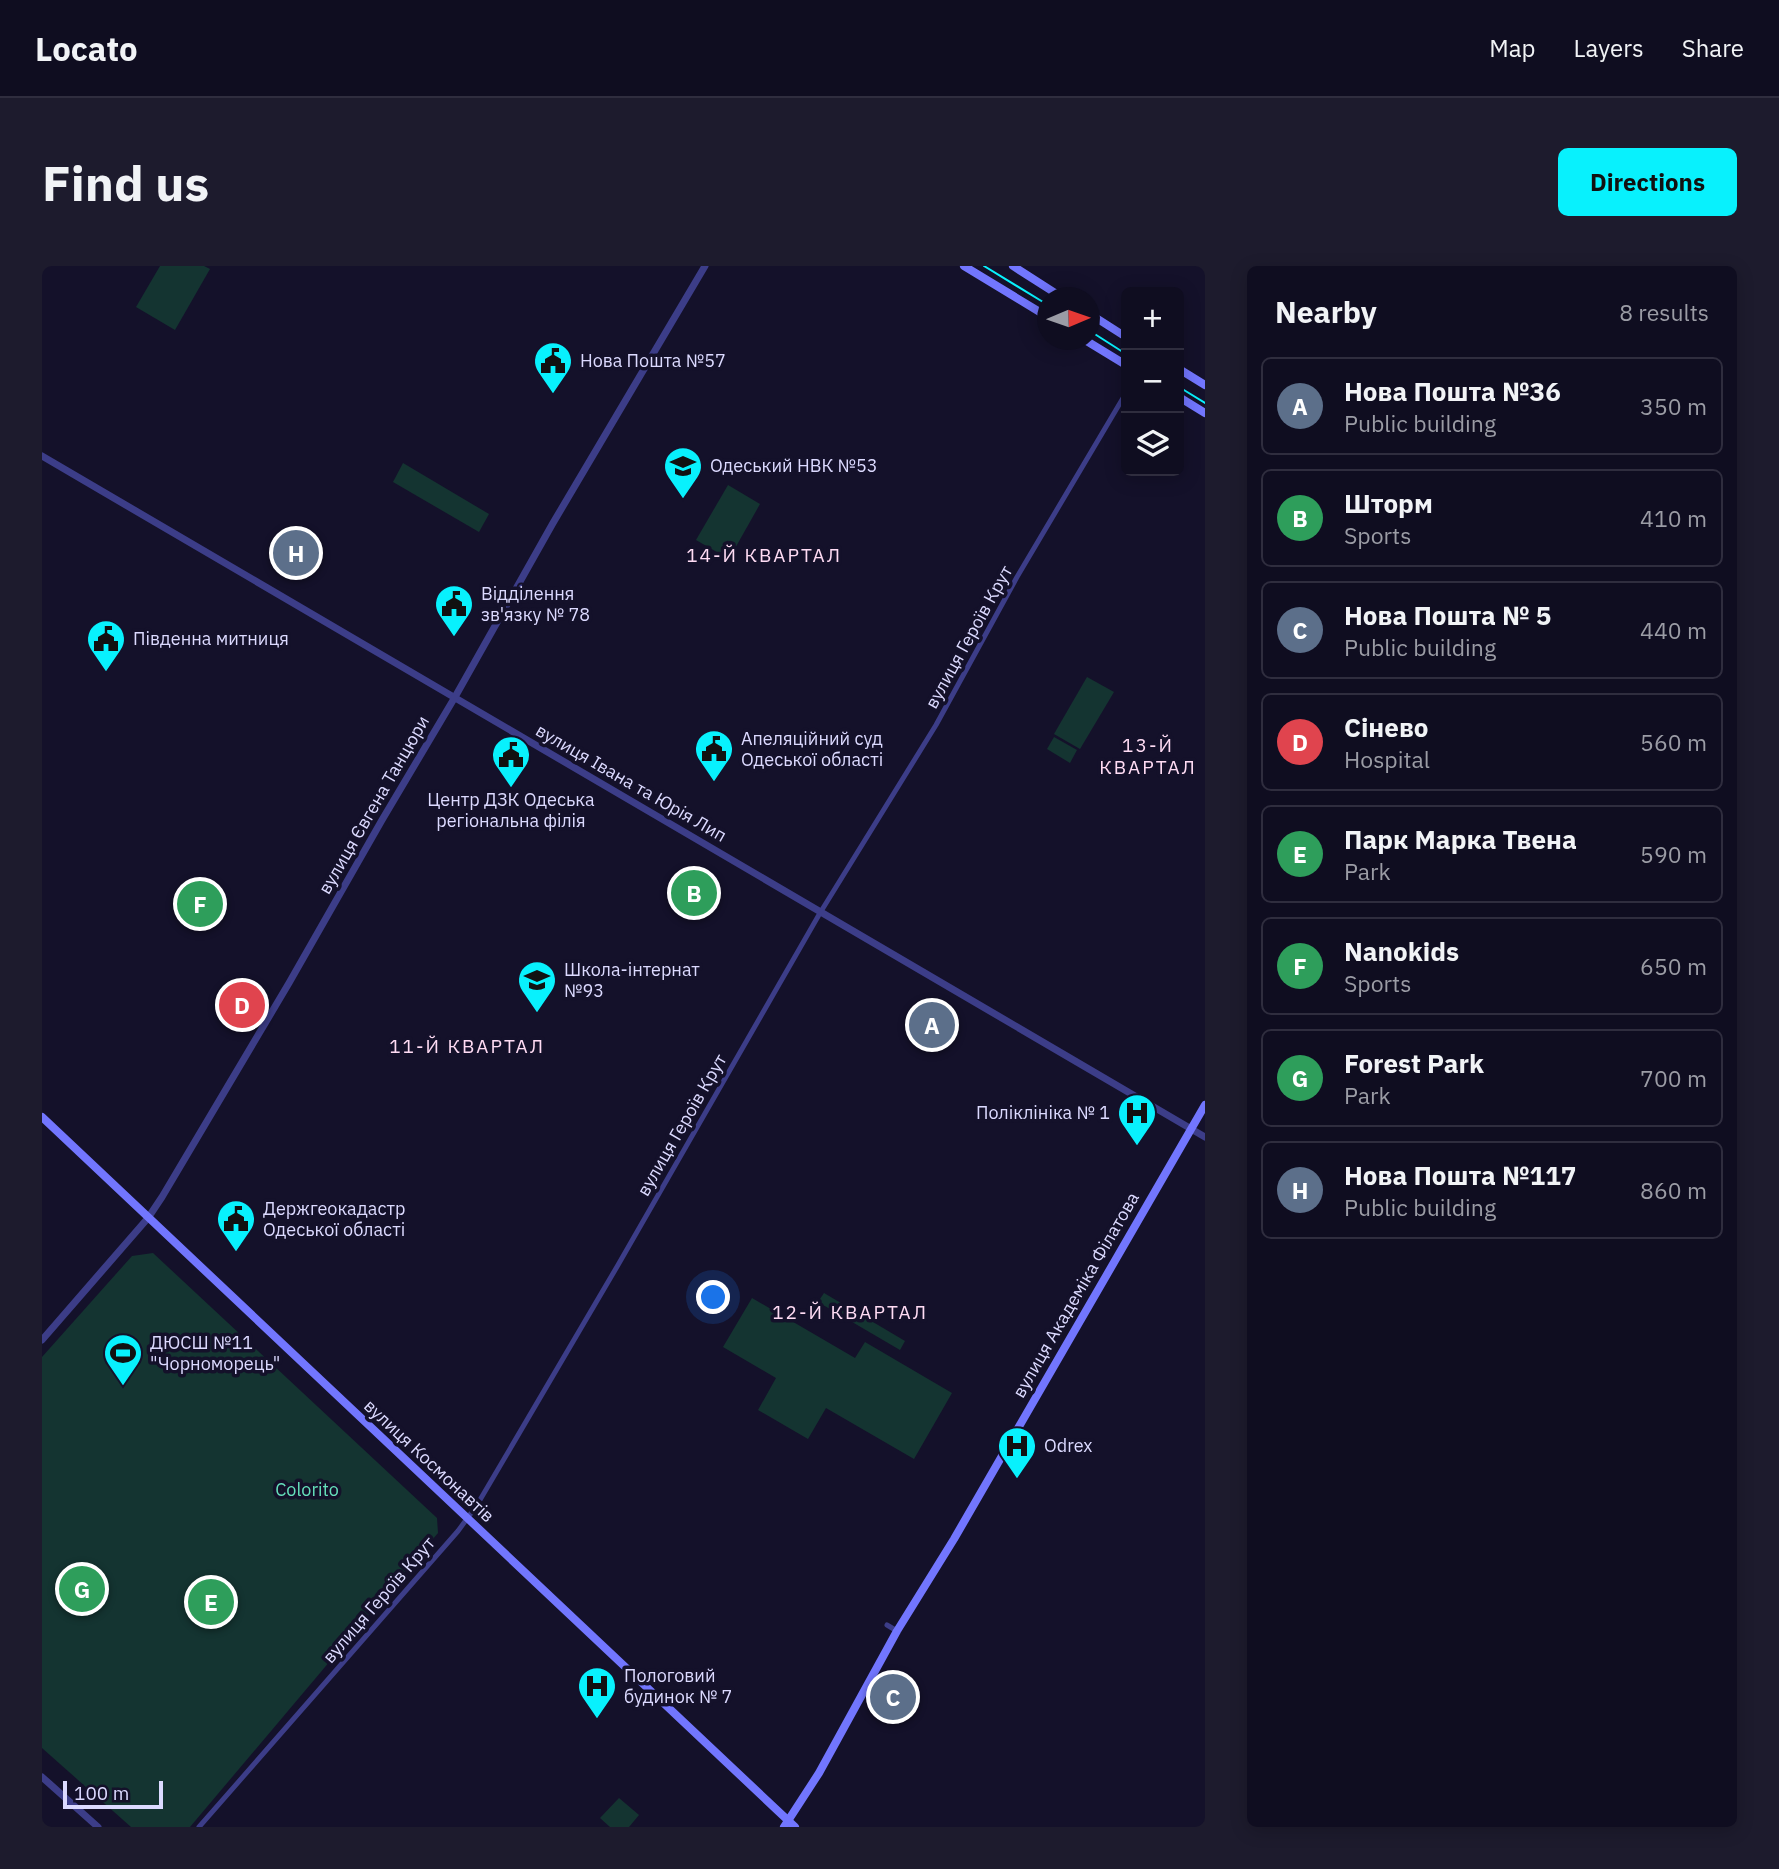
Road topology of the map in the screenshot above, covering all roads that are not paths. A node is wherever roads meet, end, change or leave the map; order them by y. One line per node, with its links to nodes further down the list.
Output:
1 (705, 266): 16 (street, вулиця Євгена Танцюри)
2 (964, 266): 5 (main road)
3 (1013, 266): 4 (main road)
4 (1046, 287)
5 (1037, 310)
6 (1100, 320): 7 (main road)
7 (1121, 334)
8 (1100, 349): 9 (main road)
9 (1121, 362)
10 (1184, 372): 11 (main road)
11 (1205, 385)
12 (1184, 400): 14 (main road)
13 (1121, 401): 17 (street, вулиця Героїв Крут)
14 (1205, 413)
15 (42, 456): 16 (street, вулиця Івана та Юрія Лип)
16 (455, 697): 17 (street, вулиця Івана та Юрія Лип); 22 (street, вулиця Євгена Танцюри)
17 (820, 912): 20 (street, вулиця Івана та Юрія Лип); 24 (street, вулиця Героїв Крут)
18 (1205, 1105): 20 (main road, вулиця Академіка Філатова)
19 (42, 1117): 22 (main road, вулиця Космонавтів)
20 (1190, 1129): 21 (street, вулиця Івана та Юрія Лип); 26 (main road, вулиця Академіка Філатова)
21 (1205, 1136)
22 (148, 1218): 23 (street, вулиця Євгена Танцюри); 24 (main road, вулиця Космонавтів)
23 (42, 1340)
24 (468, 1518): 28 (main road, вулиця Космонавтів); 30 (street, вулиця Героїв Крут)
25 (887, 1625): 26 (street)
26 (897, 1631): 28 (main road, вулиця Академіка Філатова)
27 (42, 1777): 29 (street)
28 (790, 1825)
29 (98, 1827)
30 (199, 1827)

